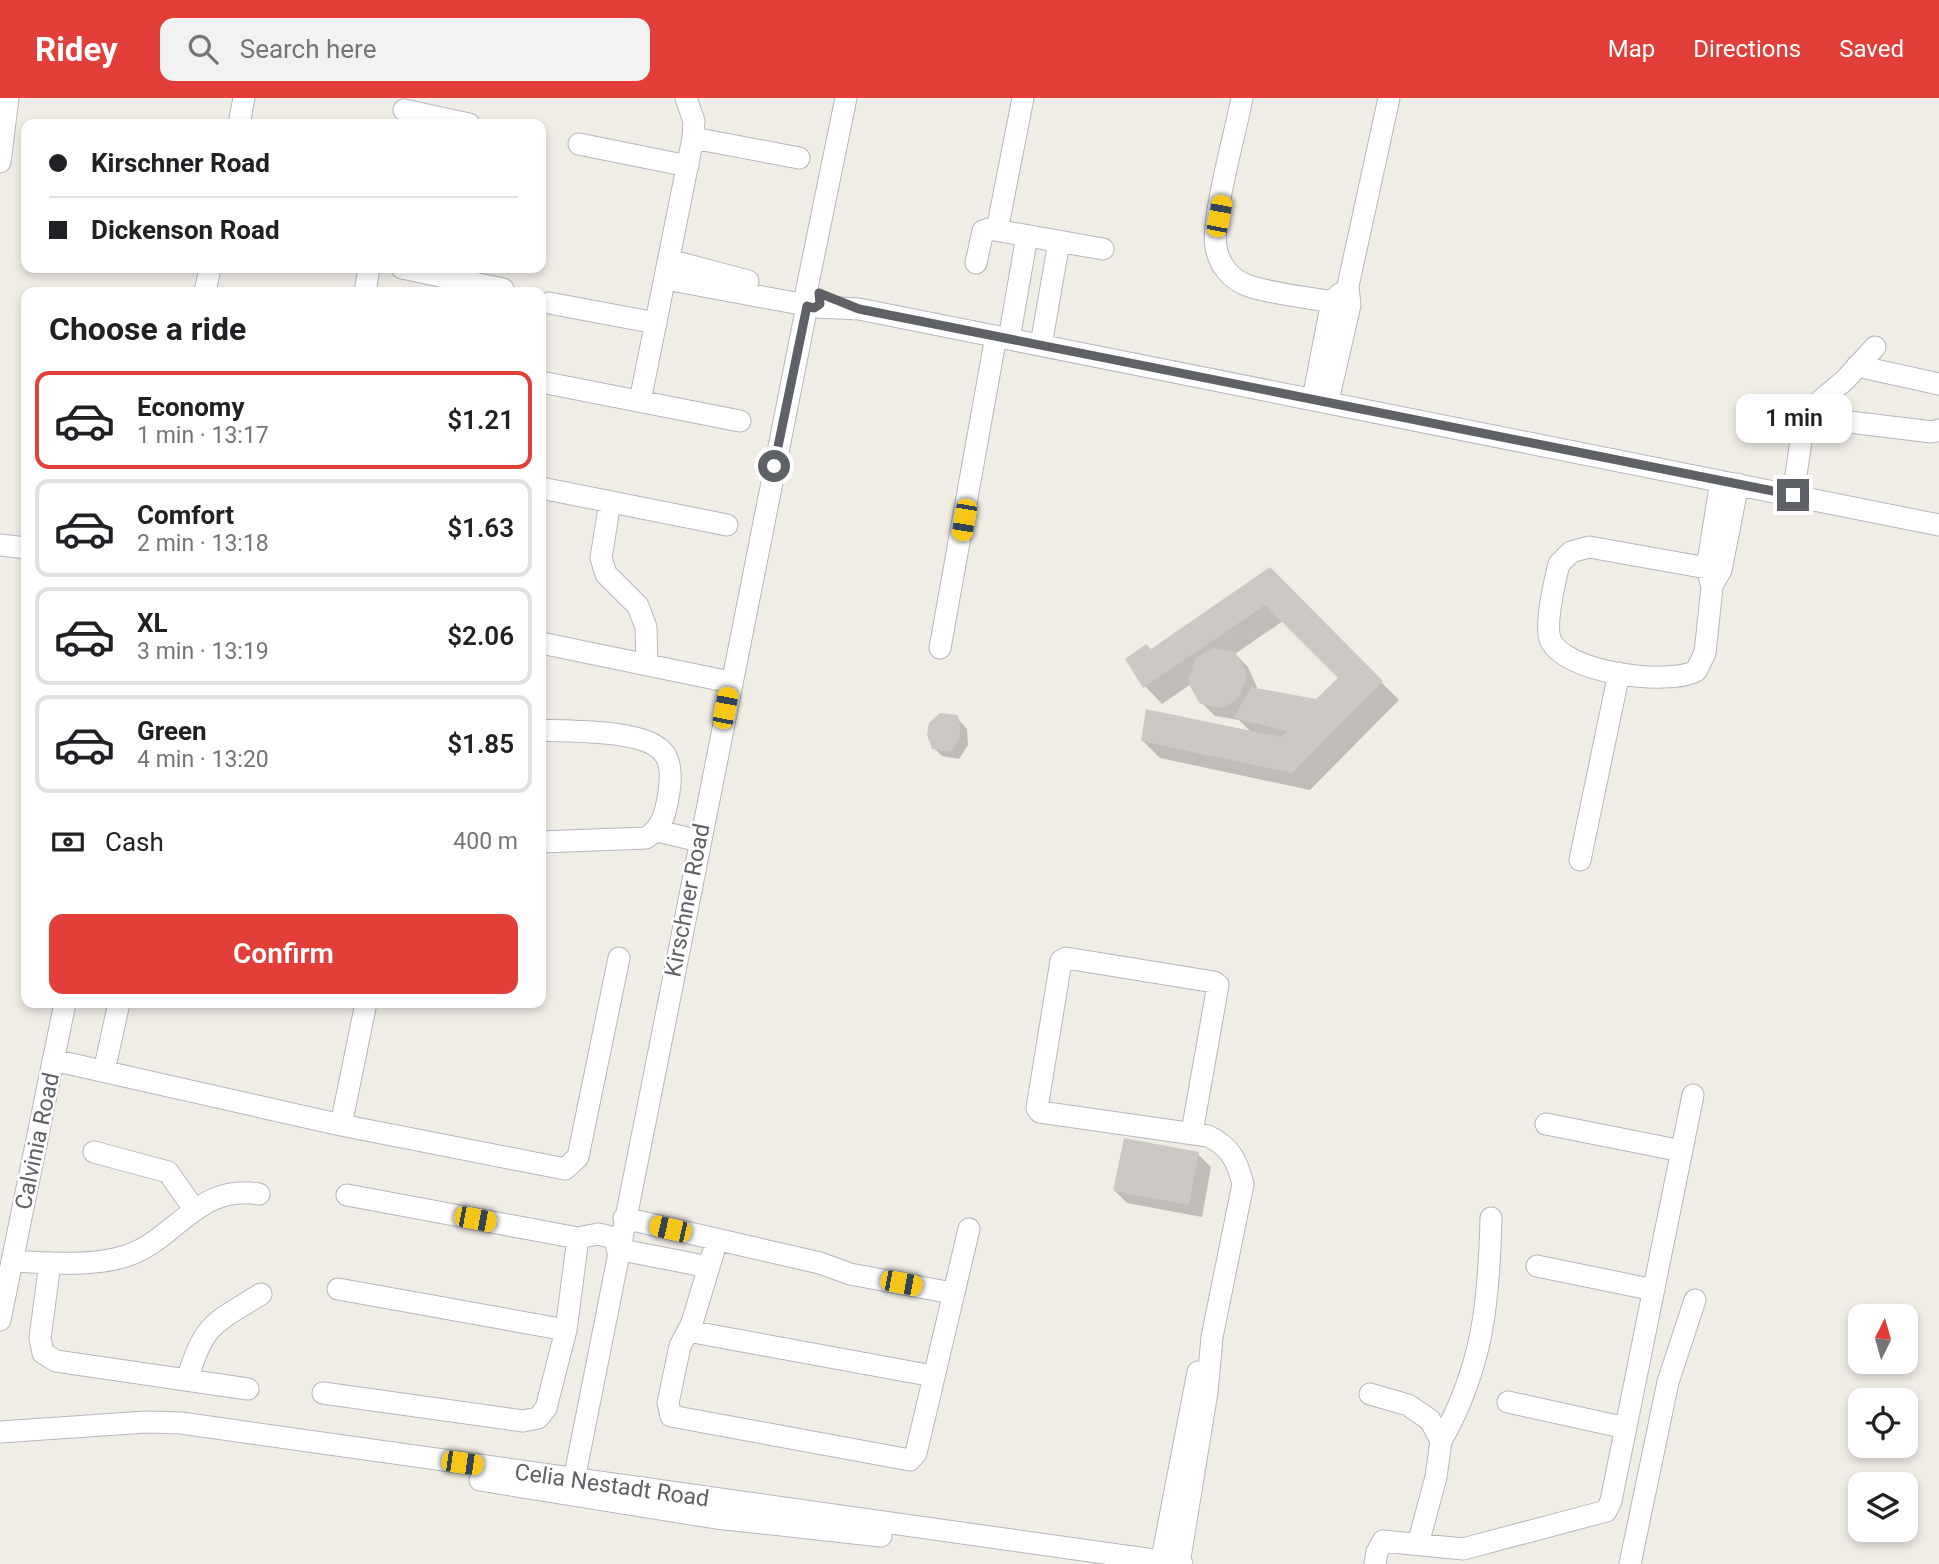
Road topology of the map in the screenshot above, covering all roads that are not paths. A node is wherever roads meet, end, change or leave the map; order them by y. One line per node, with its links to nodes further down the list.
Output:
1 (8, 98): 14 (street)
2 (244, 98): 9 (street)
3 (686, 98): 11 (street)
4 (846, 98): 25 (street, Kirschner Road)
5 (1023, 98): 16 (street)
6 (1242, 98): 24 (street)
7 (1389, 98): 24 (street)
8 (404, 111): 10 (street)
9 (240, 119)
10 (444, 119)
11 (693, 138): 13 (street); 15 (street)
12 (579, 144): 15 (street)
13 (799, 158)
14 (0, 162)
15 (688, 166): 21 (street)
16 (997, 230): 17 (street); 20 (street)
17 (1027, 236): 18 (street); 28 (street)
18 (1059, 242): 19 (street); 29 (street)
19 (1103, 249)
20 (976, 263)
21 (667, 269): 25 (street); 27 (street)
22 (426, 273): 23 (street)
23 (493, 287)
24 (1343, 298): 34 (street)
25 (811, 299): 28 (street); 52 (street, Kirschner Road)
26 (549, 303): 27 (street)
27 (656, 323): 35 (street)
28 (1003, 338): 29 (street); 49 (street)
29 (1041, 345): 34 (street)
30 (1875, 347): 31 (street)
31 (1857, 366): 33 (street); 36 (street)
32 (546, 383): 35 (street)
33 (1939, 384)
34 (1321, 400): 39 (street)
35 (640, 401): 37 (street)
36 (1808, 417): 38 (street); 41 (street)
37 (740, 421)
38 (1939, 430)
39 (1729, 482): 41 (street); 47 (street)
40 (546, 489): 42 (street)
41 (1793, 495): 44 (street)
42 (610, 502): 43 (street); 50 (street)
43 (727, 525)
44 (1939, 525)
45 (0, 545): 46 (street)
46 (21, 547)
47 (1713, 575): 51 (street); 51 (street)
48 (546, 644): 50 (street)
49 (940, 648)
50 (647, 665): 52 (street)
51 (1619, 673): 57 (street)
52 (730, 681): 55 (street, Kirschner Road)
53 (546, 730): 54 (street)
54 (657, 831): 55 (street); 56 (street)
55 (699, 841): 75 (street, Kirschner Road)
56 (546, 842)
57 (1580, 860)
58 (619, 958): 66 (street)
59 (64, 1008): 62 (street, Calvinia Road)
60 (118, 1008): 63 (street)
61 (365, 1008): 66 (street)
62 (54, 1060): 63 (street); 78 (street, Calvinia Road)
63 (104, 1071): 66 (street)
64 (1693, 1095): 68 (street)
65 (1546, 1124): 68 (street)
66 (341, 1125)
67 (1192, 1132): 67 (street); 102 (street)
68 (1682, 1151): 83 (street)
69 (94, 1152): 72 (street)
70 (260, 1195): 72 (street)
71 (347, 1195): 76 (street)
72 (194, 1209): 79 (street)
73 (1491, 1219): 98 (street)
74 (969, 1229): 84 (street)
75 (620, 1235): 76 (street); 77 (street); 81 (street); 100 (street, Kirschner Road)
76 (578, 1238): 88 (street)
77 (717, 1240): 81 (street); 84 (street)
78 (12, 1261): 79 (street); 87 (street, Calvinia Road)
79 (50, 1263): 91 (street)
80 (1537, 1266): 83 (street)
81 (709, 1267): 89 (street)
82 (338, 1289): 88 (street)
83 (1654, 1290): 96 (street)
84 (952, 1293): 90 (street)
85 (261, 1294): 91 (street)
86 (1695, 1300): 105 (street)
87 (0, 1320)
88 (566, 1330): 93 (street)
89 (688, 1331): 90 (street); 90 (street)
90 (933, 1376)
91 (187, 1380): 92 (street)
92 (248, 1389)
93 (323, 1393)
94 (1370, 1394): 98 (street)
95 (1508, 1402): 96 (street)
96 (1626, 1427): 101 (street)
97 (0, 1432): 100 (street, Celia Nestadt Road)
98 (1441, 1441): 101 (street)
99 (0, 1445): 100 (street, Celia Nestadt Road)
100 (572, 1487): 102 (street, Celia Nestadt Road); 103 (street, Celia Nestadt Road)
101 (1418, 1544): 104 (street)
102 (1173, 1563)
103 (1106, 1564)
104 (1376, 1564)
105 (1630, 1564)

